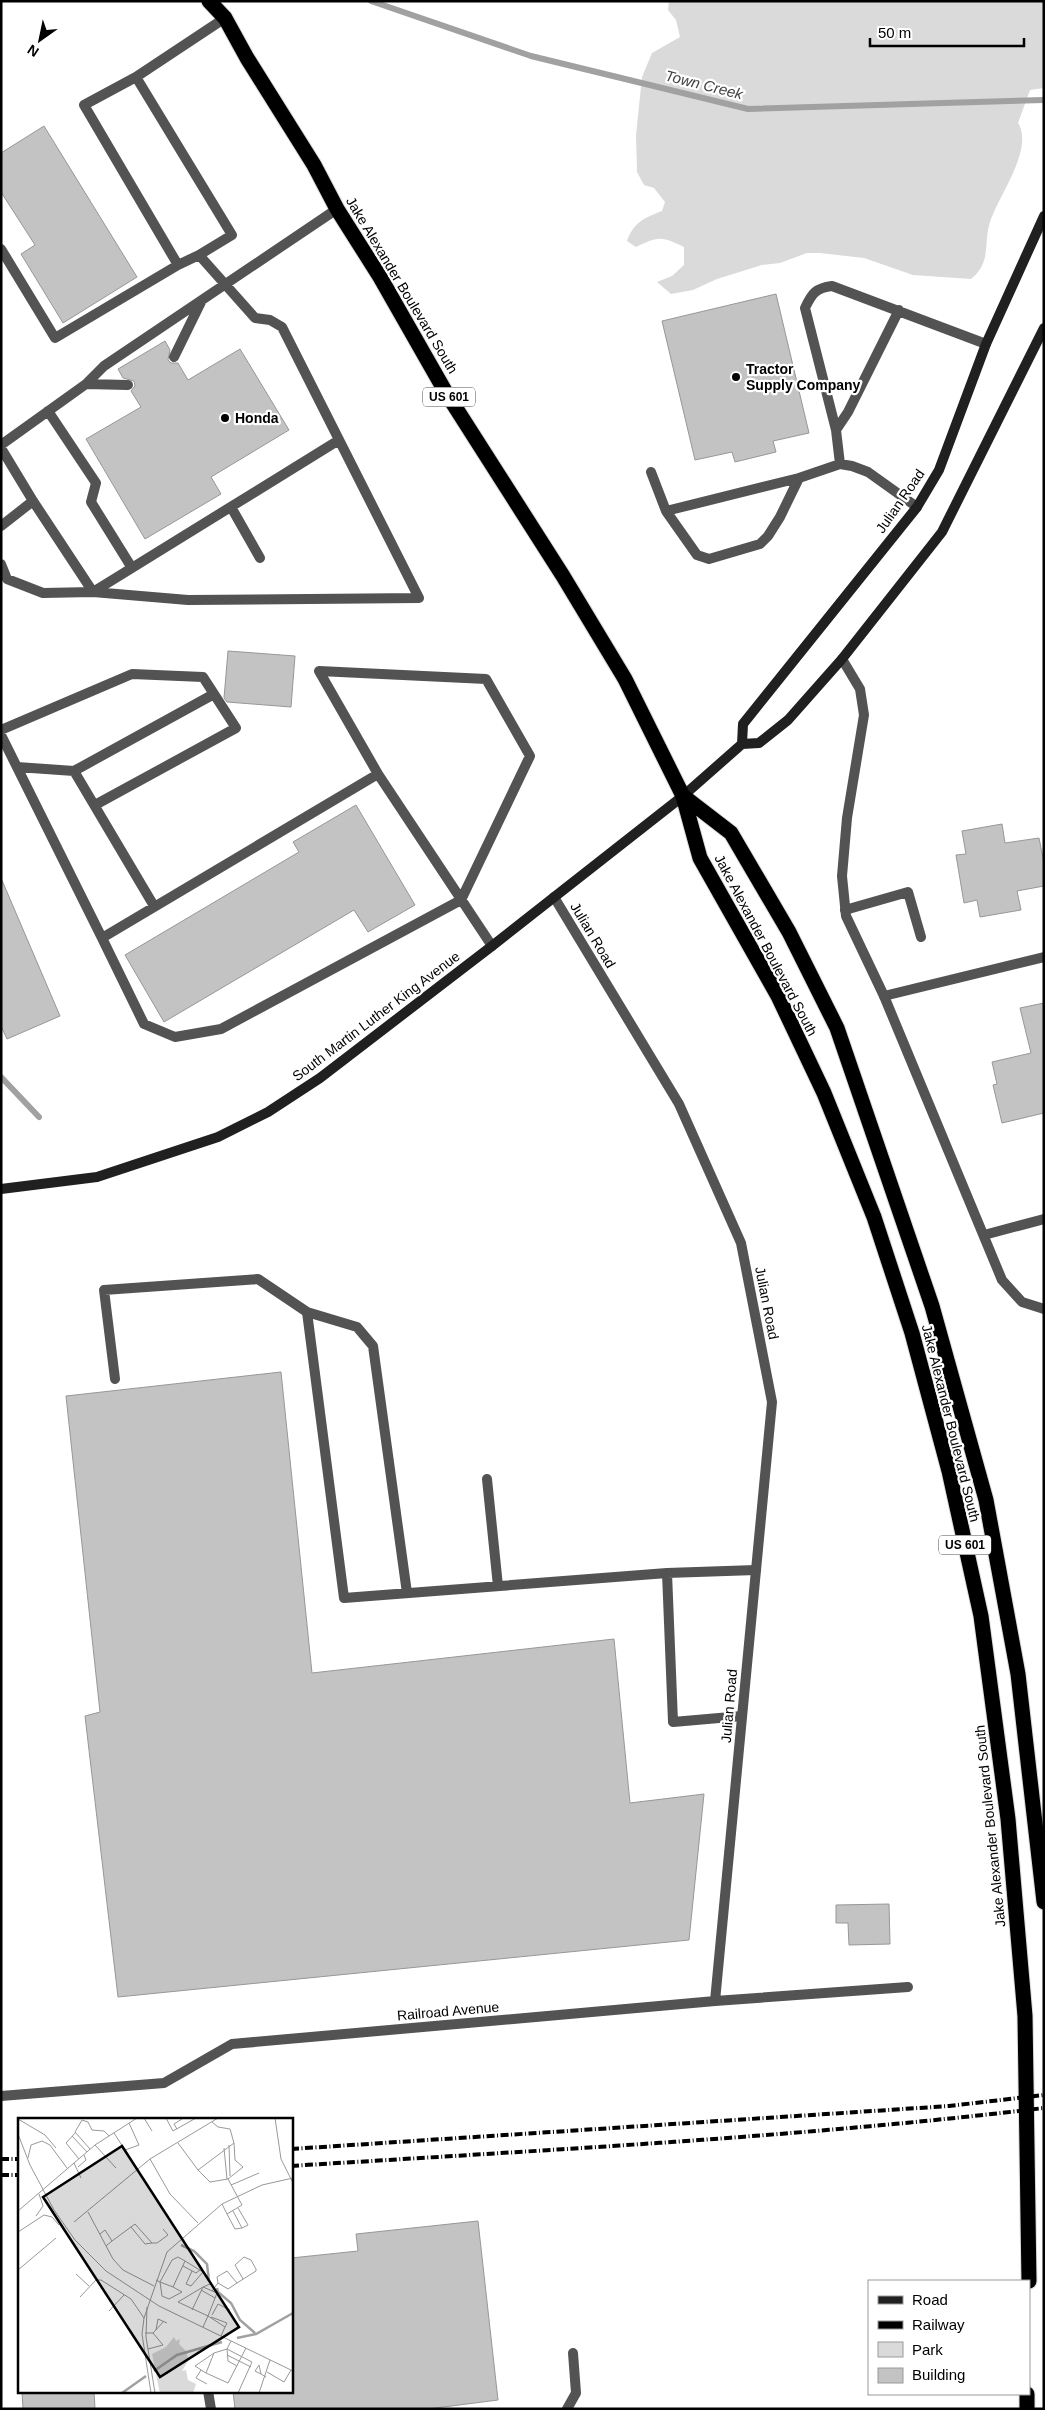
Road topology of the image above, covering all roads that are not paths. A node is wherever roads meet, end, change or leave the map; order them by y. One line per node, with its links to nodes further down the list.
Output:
1 (210, 1): 2 (highway, Jake Alexander Boulevard South / US 601)
2 (225, 18): 3 (street); 4 (highway, Jake Alexander Boulevard South / US 601)
3 (136, 77): 7 (street); 8 (street)
4 (337, 209): 9 (street); 41 (highway, Jake Alexander Boulevard South / US 601)
5 (1044, 216): 13 (street, Julian Road)
6 (1, 249): 8 (street)
7 (199, 255): 8 (street); 9 (street)
8 (178, 265)
9 (224, 285): 10 (street); 19 (street)
10 (201, 301): 14 (street); 15 (street)
11 (899, 310): 13 (street); 18 (street); 18 (street)
12 (1044, 328): 33 (street, Julian Road)
13 (986, 344): 25 (street, Julian Road)
14 (174, 357)
15 (86, 384): 16 (street); 17 (street)
16 (128, 385)
17 (48, 411): 20 (street); 31 (street)
18 (836, 430): 21 (street)
19 (339, 440): 26 (street); 32 (street)
20 (1, 446): 24 (street)
21 (840, 464): 23 (street); 25 (street)
22 (651, 472): 27 (street)
23 (799, 478): 27 (street); 27 (street)
24 (33, 501): 28 (street); 32 (street)
25 (917, 506): 37 (street, Julian Road)
26 (231, 507): 29 (street); 31 (street)
27 (666, 511)
28 (1, 526)
29 (260, 558)
30 (1, 564): 32 (street)
31 (132, 568): 32 (street)
32 (93, 592)
33 (842, 658): 37 (street, Julian Road); 46 (street)
34 (214, 694): 35 (street); 39 (street); 42 (street)
35 (1, 730)
36 (1, 735): 38 (street)
37 (742, 744): 41 (street, Julian Road)
38 (17, 767): 39 (street); 48 (street)
39 (74, 771): 42 (street)
40 (378, 774): 44 (street); 44 (street); 45 (street)
41 (683, 796): 43 (street, Julian Road); 64 (highway, Jake Alexander Boulevard South / US 601); 70 (highway, Jake Alexander Boulevard South / US 601)
42 (94, 805): 45 (street)
43 (554, 897): 49 (street, South Martin Luther King Avenue); 59 (street, Julian Road)
44 (461, 900): 48 (street); 49 (street)
45 (154, 906): 48 (street)
46 (845, 910): 47 (street); 51 (street)
47 (921, 937)
48 (102, 938)
49 (492, 946): 52 (street, South Martin Luther King Avenue)
50 (1044, 957): 51 (street)
51 (884, 996): 54 (street)
52 (1, 1189)
53 (1044, 1219): 54 (street)
54 (984, 1235): 55 (street)
55 (1044, 1309)
56 (307, 1312): 57 (street); 62 (street); 62 (street)
57 (115, 1379)
58 (487, 1478): 61 (street)
59 (756, 1570): 60 (street); 63 (street, Julian Road)
60 (667, 1573): 61 (street); 63 (street)
61 (498, 1586): 62 (street)
62 (407, 1593)
63 (742, 1716): 68 (street, Julian Road)
64 (1033, 1793): 65 (highway); 66 (highway, Jake Alexander Boulevard South / US 601)
65 (1044, 1854)
66 (1044, 1902)
67 (908, 1987): 68 (street, Railroad Avenue)
68 (715, 2001): 69 (street, Railroad Avenue)
69 (1, 2096)
70 (1028, 2280)
71 (573, 2353): 75 (street)
72 (208, 2392): 74 (street)
73 (1027, 2395): 76 (highway)
74 (211, 2409)
75 (567, 2409)
76 (1027, 2409)

